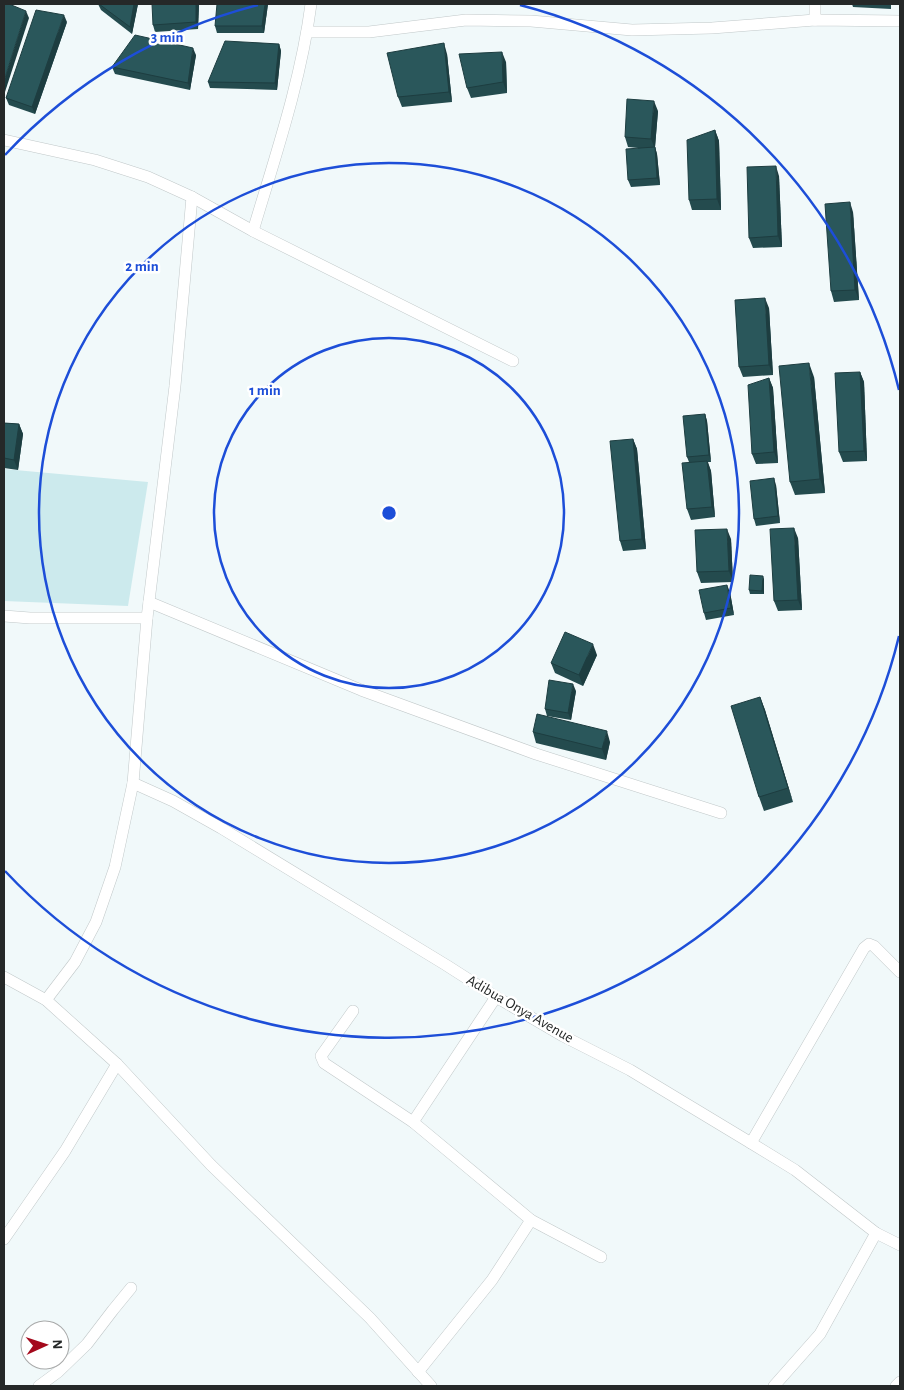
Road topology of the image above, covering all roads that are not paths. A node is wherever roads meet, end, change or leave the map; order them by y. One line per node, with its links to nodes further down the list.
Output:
1 (311, 4): 5 (street)
2 (815, 4): 3 (street)
3 (815, 20): 4 (street); 5 (street)
4 (900, 20)
5 (307, 32): 8 (street)
6 (4, 140): 7 (street)
7 (192, 197): 8 (street); 10 (street)
8 (253, 232): 9 (street)
9 (513, 361)
10 (149, 602): 12 (street); 14 (street)
11 (4, 616): 12 (street)
12 (147, 618): 13 (street)
13 (133, 783): 17 (street, Adibua Onya Avenue); 18 (street)
14 (721, 813)
15 (900, 972): 22 (street)
16 (4, 976): 18 (street)
17 (496, 998): 21 (street); 22 (street, Adibua Onya Avenue)
18 (46, 1000): 20 (street)
19 (353, 1011): 21 (street)
20 (117, 1064): 25 (street); 29 (street)
21 (413, 1122): 23 (street)
22 (751, 1143): 24 (street, Adibua Onya Avenue)
23 (531, 1220): 27 (street); 29 (street)
24 (876, 1234): 26 (street, Adibua Onya Avenue); 33 (street)
25 (4, 1239)
26 (900, 1245)
27 (601, 1257)
28 (131, 1288): 31 (street)
29 (418, 1372): 32 (street)
30 (900, 1382): 34 (street)
31 (39, 1386)
32 (431, 1386)
33 (774, 1386)
34 (896, 1386)

